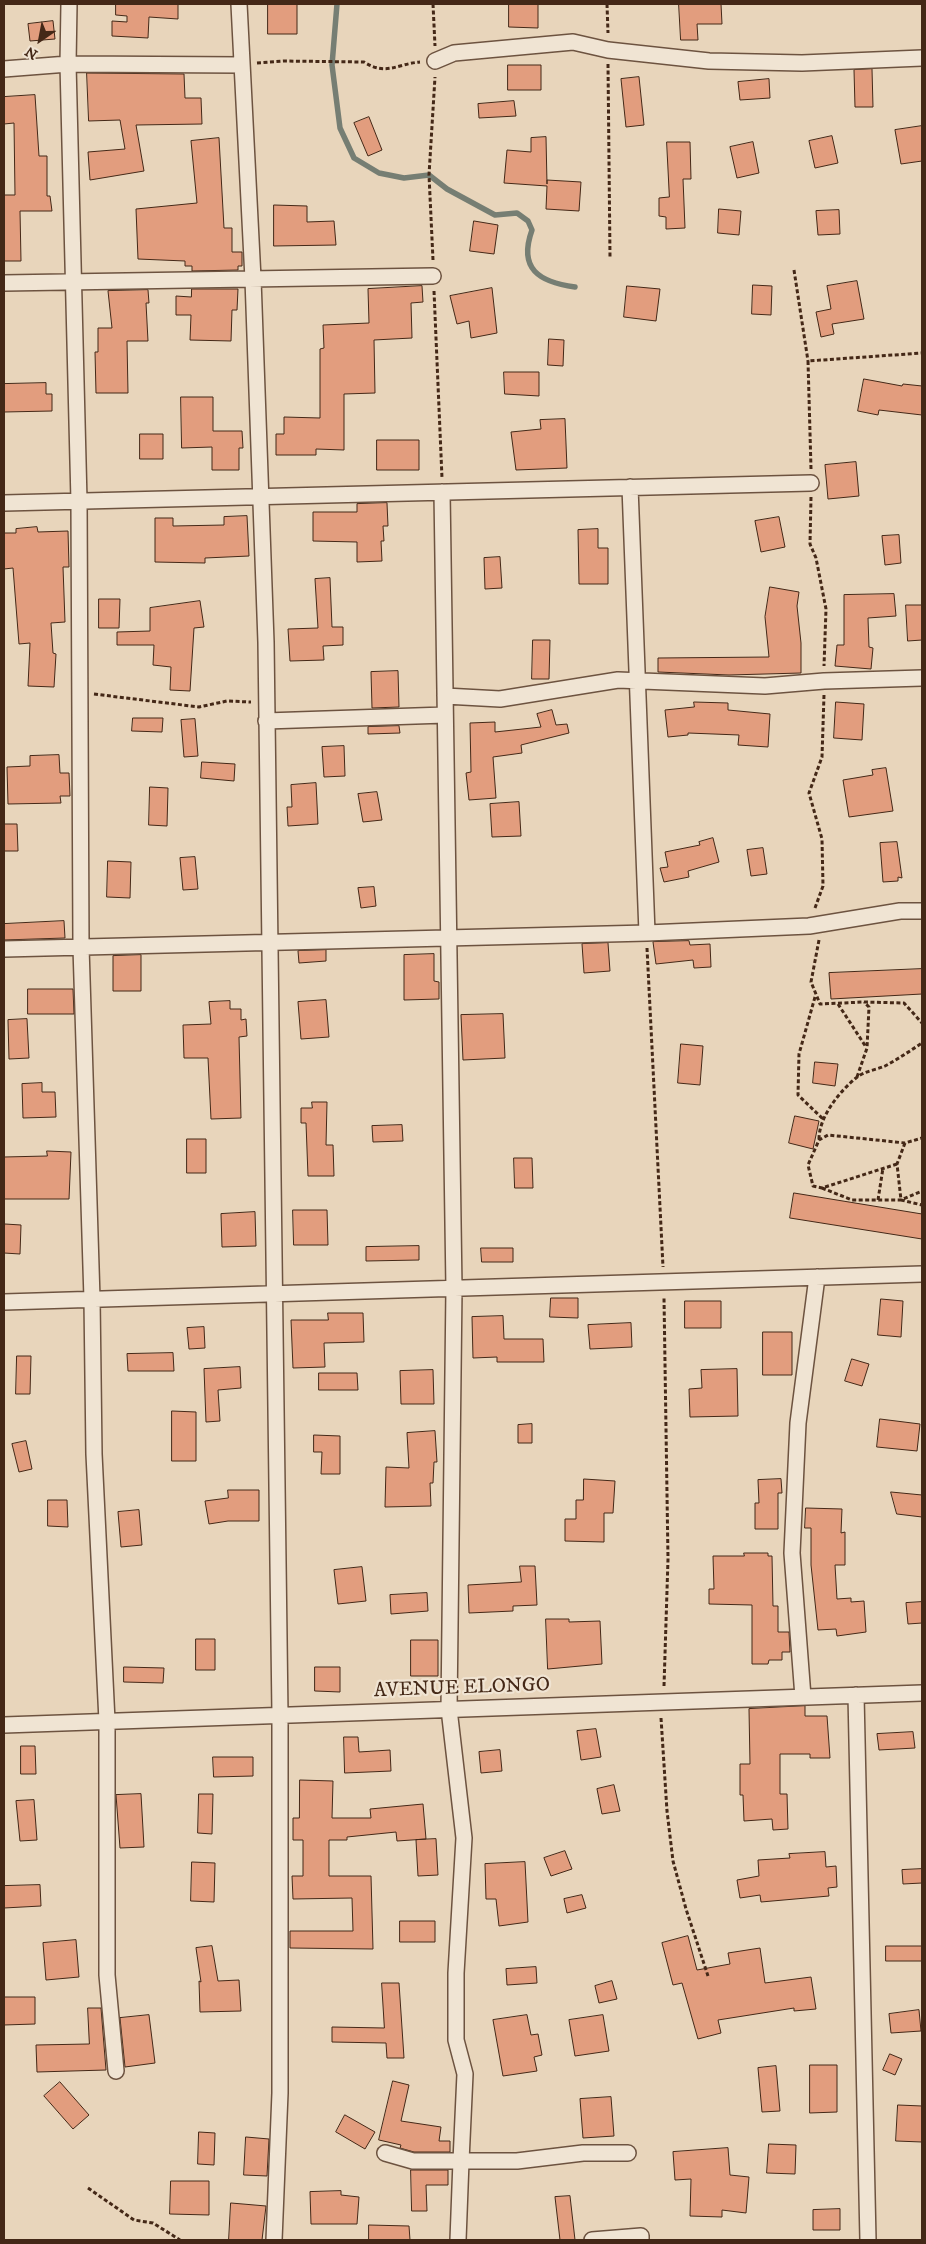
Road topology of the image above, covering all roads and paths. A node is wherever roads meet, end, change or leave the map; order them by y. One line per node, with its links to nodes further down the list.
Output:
1 (68, 4): 8 (street)
2 (240, 4): 9 (street)
3 (433, 4): 7 (path)
4 (607, 4): 5 (path)
5 (608, 50): 6 (street); 7 (street); 11 (path)
6 (922, 58)
7 (435, 61): 9 (path); 13 (path)
8 (68, 64): 9 (street); 10 (street); 15 (street)
9 (242, 64): 14 (street)
10 (4, 69)
11 (610, 257)
12 (794, 270): 18 (path)
13 (433, 276): 14 (street); 21 (path)
14 (253, 279): 15 (street); 22 (street)
15 (74, 281): 16 (street); 23 (street)
16 (4, 282)
17 (922, 353): 18 (path)
18 (808, 361): 19 (path)
19 (811, 483): 20 (street); 26 (path)
20 (630, 487): 21 (street); 27 (street)
21 (442, 492): 22 (street); 29 (street)
22 (262, 496): 23 (street); 30 (street)
23 (79, 501): 24 (street); 28 (street)
24 (4, 503)
25 (922, 678): 26 (street)
26 (824, 680): 27 (street); 34 (path)
27 (637, 681): 29 (street); 35 (street)
28 (79, 692): 30 (path); 38 (street)
29 (445, 696): 31 (street)
30 (266, 702): 32 (street)
31 (445, 715): 32 (street); 36 (street)
32 (266, 721): 37 (street)
33 (922, 911): 34 (street)
34 (809, 926): 35 (street); 40 (path)
35 (647, 933): 36 (street); 60 (path)
36 (449, 936): 37 (street); 61 (street)
37 (269, 943): 38 (street); 62 (street)
38 (81, 947): 39 (street); 63 (street)
39 (4, 949)
40 (815, 996): 42 (path); 47 (path)
41 (864, 1002): 42 (path); 43 (path); 45 (path)
42 (838, 1004): 45 (path)
43 (922, 1023)
44 (922, 1043): 46 (path)
45 (867, 1048): 46 (path)
46 (857, 1077): 47 (path)
47 (823, 1119): 49 (path)
48 (922, 1138): 50 (path)
49 (819, 1140): 50 (path); 53 (path)
50 (905, 1143): 51 (path)
51 (897, 1164): 52 (path); 56 (path)
52 (883, 1168): 53 (path); 55 (path)
53 (822, 1188): 55 (path)
54 (922, 1191): 56 (path)
55 (878, 1200): 56 (path)
56 (901, 1200): 57 (path)
57 (922, 1205)
58 (922, 1274): 59 (street)
59 (817, 1277): 60 (street); 67 (street)
60 (664, 1281): 61 (street); 68 (path)
61 (454, 1288): 62 (street); 69 (street)
62 (273, 1293): 63 (street); 70 (street)
63 (92, 1299): 64 (street); 71 (street)
64 (4, 1302)
65 (922, 1693): 66 (street, AVENUE ELONGO)
66 (856, 1695): 67 (street, AVENUE ELONGO); 84 (street)
67 (803, 1697): 68 (street, AVENUE ELONGO)
68 (663, 1702): 69 (street, AVENUE ELONGO); 73 (path)
69 (449, 1709): 70 (street, AVENUE ELONGO); 77 (street)
70 (280, 1715): 71 (street, AVENUE ELONGO); 80 (street)
71 (107, 1721): 72 (street, AVENUE ELONGO); 74 (street)
72 (4, 1724)
73 (708, 1976)
74 (116, 2071)
75 (385, 2153): 77 (street)
76 (628, 2153): 77 (street)
77 (461, 2160): 81 (street)
78 (88, 2188): 79 (path)
79 (180, 2240)
80 (274, 2240)
81 (458, 2240)
82 (592, 2240): 83 (street)
83 (641, 2240)
84 (868, 2240)

